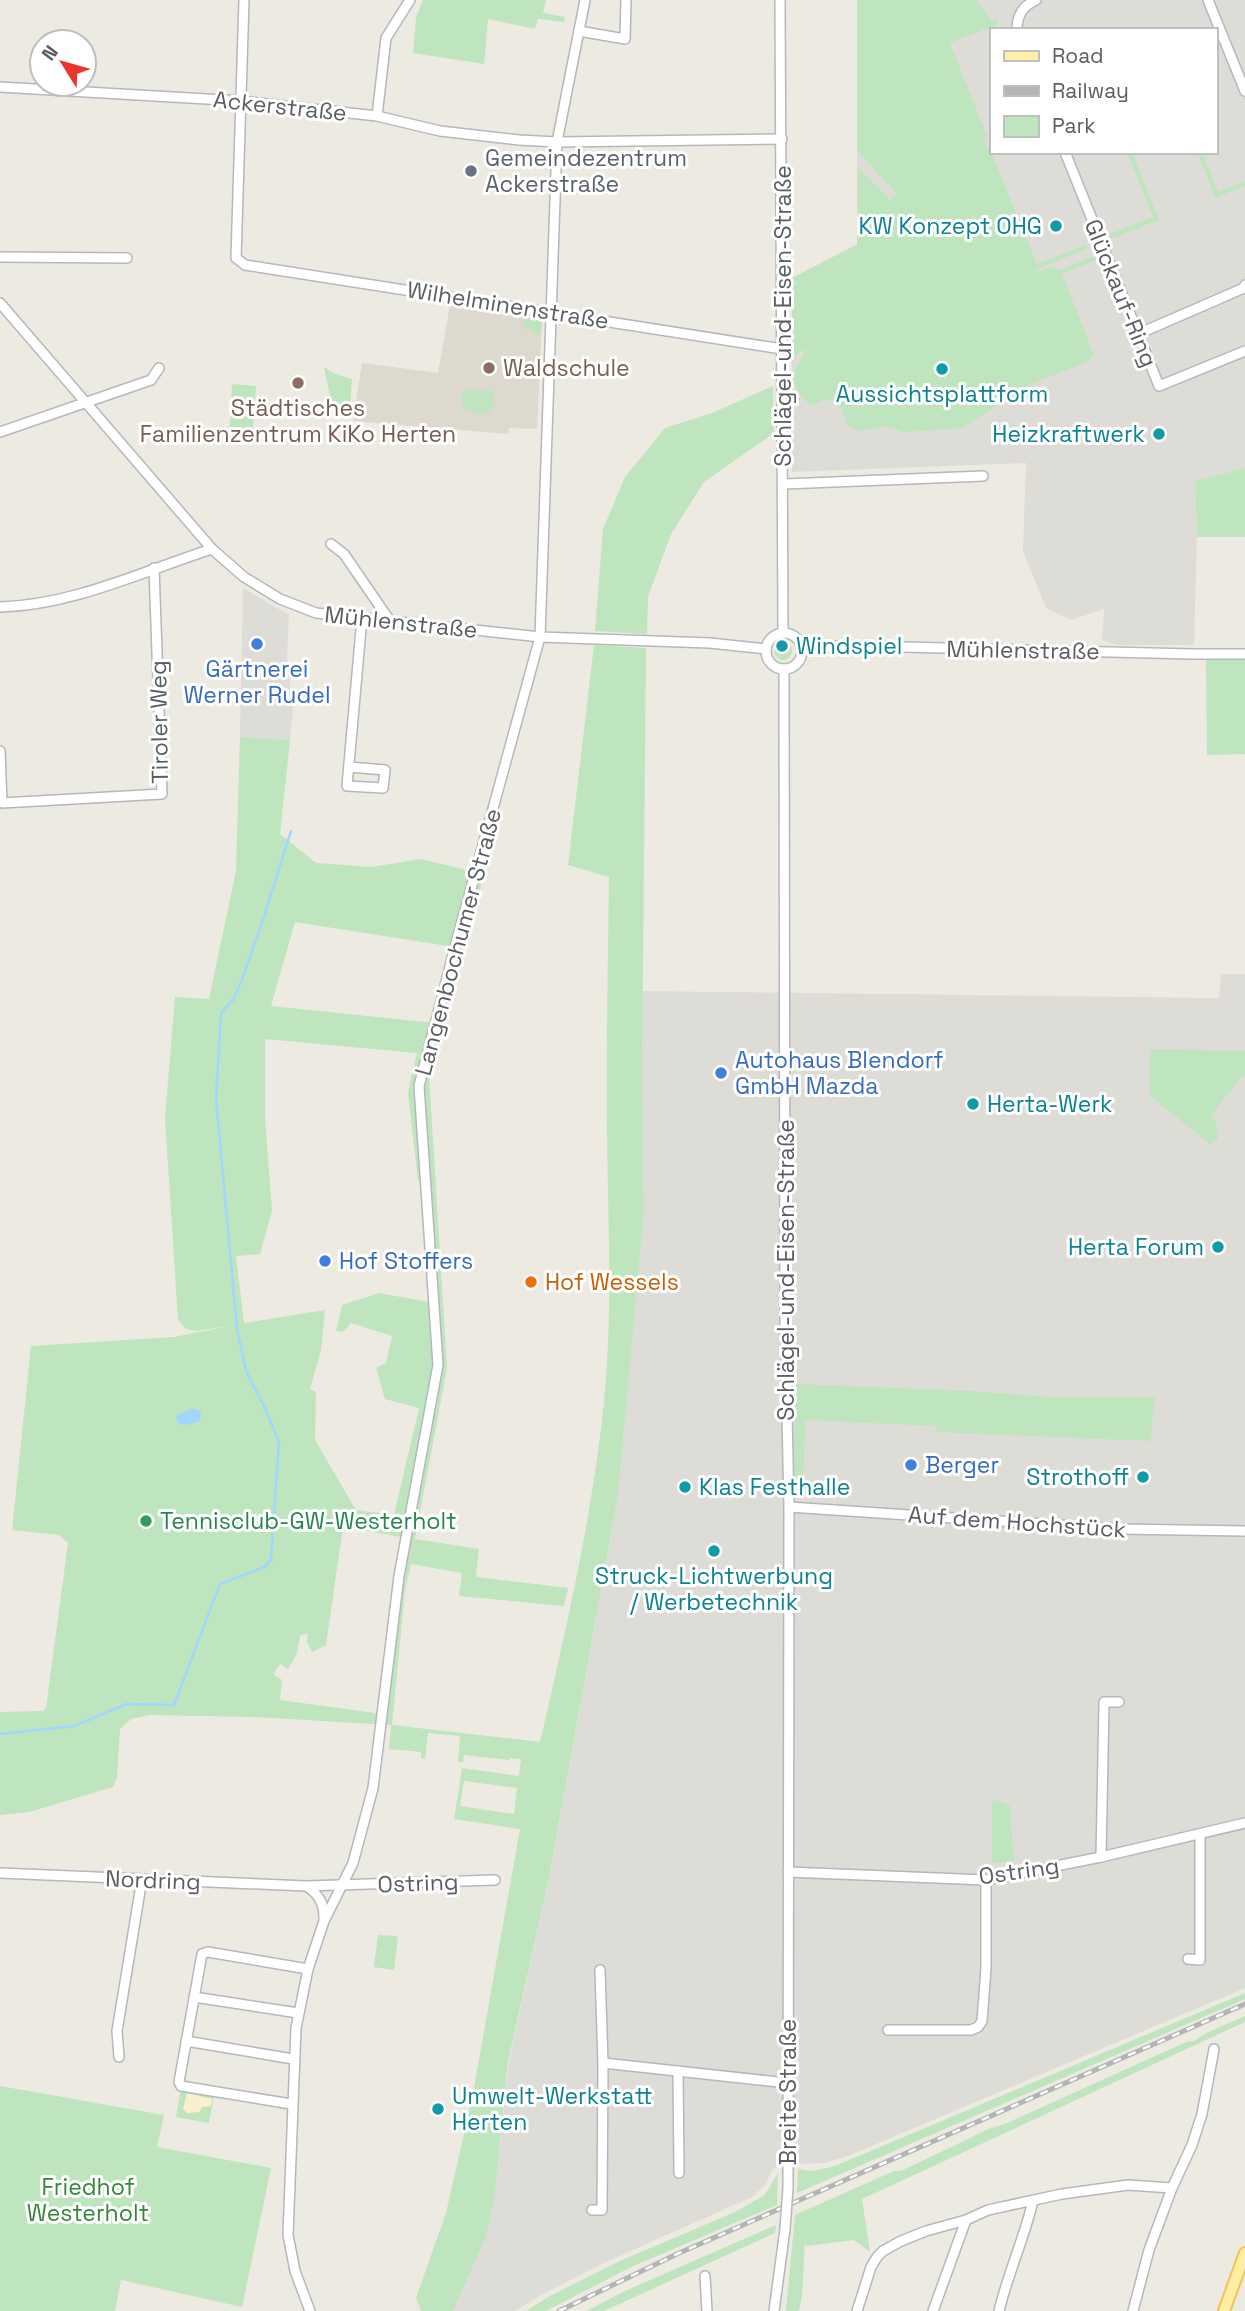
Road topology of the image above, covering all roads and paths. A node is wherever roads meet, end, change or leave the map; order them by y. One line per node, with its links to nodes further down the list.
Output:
1 (244, 0): 12 (street)
2 (410, 0): 13 (street)
3 (585, 0): 9 (street, Langenbochumer Straße)
4 (626, 0): 9 (street)
5 (780, 0): 14 (street, Schlägel-und-Eisen-Straße)
6 (1035, 0): 8 (street)
7 (1208, 0): 11 (street)
8 (1017, 28)
9 (579, 31): 15 (street, Langenbochumer Straße)
10 (0, 87): 12 (street, Ackerstraße)
11 (1245, 91)
12 (241, 101): 13 (street, Ackerstraße); 21 (street, Wilhelminenstraße)
13 (377, 116): 15 (street, Ackerstraße)
14 (782, 139): 15 (street, Ackerstraße); 23 (street, Schlägel-und-Eisen-Straße)
15 (557, 142): 21 (street, Langenbochumer Straße)
16 (1066, 154): 22 (street, Glückauf-Ring)
17 (0, 257): 18 (street)
18 (127, 258)
19 (1245, 285): 22 (street)
20 (0, 303): 26 (street, Mühlenstraße)
21 (552, 311): 23 (street, Wilhelminenstraße); 37 (street, Langenbochumer Straße)
22 (1138, 334): 24 (street, Glückauf-Ring)
23 (782, 349): 29 (street, Schlägel-und-Eisen-Straße)
24 (1245, 351)
25 (159, 368): 26 (street)
26 (85, 402): 27 (street); 31 (street, Mühlenstraße)
27 (0, 432)
28 (983, 477): 29 (street)
29 (783, 484): 36 (street, Schlägel-und-Eisen-Straße)
30 (331, 544): 35 (street)
31 (212, 549): 32 (street); 34 (street, Mühlenstraße)
32 (154, 568): 33 (street); 42 (street, Tiroler Weg)
33 (0, 607)
34 (362, 618): 35 (street, Mühlenstraße); 43 (street)
35 (390, 621): 37 (street, Mühlenstraße)
36 (783, 633): 38 (street); 39 (street)
37 (540, 637): 39 (street, Mühlenstraße); 56 (street, Langenbochumer Straße)
38 (801, 647): 40 (street, Mühlenstraße); 41 (street)
39 (766, 649): 41 (street)
40 (1245, 653)
41 (784, 669): 44 (street, Schlägel-und-Eisen-Straße)
42 (0, 751)
43 (349, 766): 43 (street)
44 (789, 1507): 45 (street, Auf dem Hochstück); 50 (street, Schlägel-und-Eisen-Straße)
45 (1245, 1531)
46 (1119, 1702): 49 (street)
47 (1245, 1823): 48 (street, Ostring)
48 (1199, 1834): 49 (street, Ostring); 58 (street)
49 (1101, 1857): 54 (street, Ostring)
50 (788, 1872): 54 (street, Ostring); 70 (street, Breite Straße)
51 (0, 1873): 52 (street, Nordring)
52 (142, 1879): 55 (street, Nordring); 66 (street)
53 (495, 1880): 56 (street, Ostring)
54 (986, 1880): 63 (street)
55 (306, 1886): 56 (street, Nordring); 57 (street)
56 (341, 1886): 57 (street, Langenbochumer Straße)
57 (324, 1921): 59 (street, Langenbochumer Straße)
58 (1188, 1959)
59 (308, 1969): 61 (street); 62 (street, Langenbochumer Straße)
60 (600, 1970): 68 (street)
61 (194, 1997): 62 (street); 64 (street)
62 (298, 2013): 67 (street, Langenbochumer Straße)
63 (888, 2030)
64 (187, 2041): 67 (street); 71 (street)
65 (1214, 2049): 73 (street)
66 (119, 2057)
67 (293, 2059): 71 (street, Langenbochumer Straße)
68 (604, 2063): 69 (street); 75 (street)
69 (678, 2071): 70 (street); 72 (street)
70 (788, 2083): 81 (street, Breite Straße, bridge)
71 (291, 2105): 79 (street, Langenbochumer Straße)
72 (679, 2173)
73 (1172, 2188): 74 (street); 85 (street)
74 (1033, 2201): 76 (street); 84 (street)
75 (592, 2210)
76 (966, 2220): 82 (street); 83 (street)
77 (1245, 2253): 86 (main road)
78 (705, 2276): 80 (street)
79 (310, 2311)
80 (707, 2311)
81 (774, 2311)
82 (857, 2311)
83 (933, 2311)
84 (999, 2311)
85 (1133, 2311)
86 (1224, 2311)

